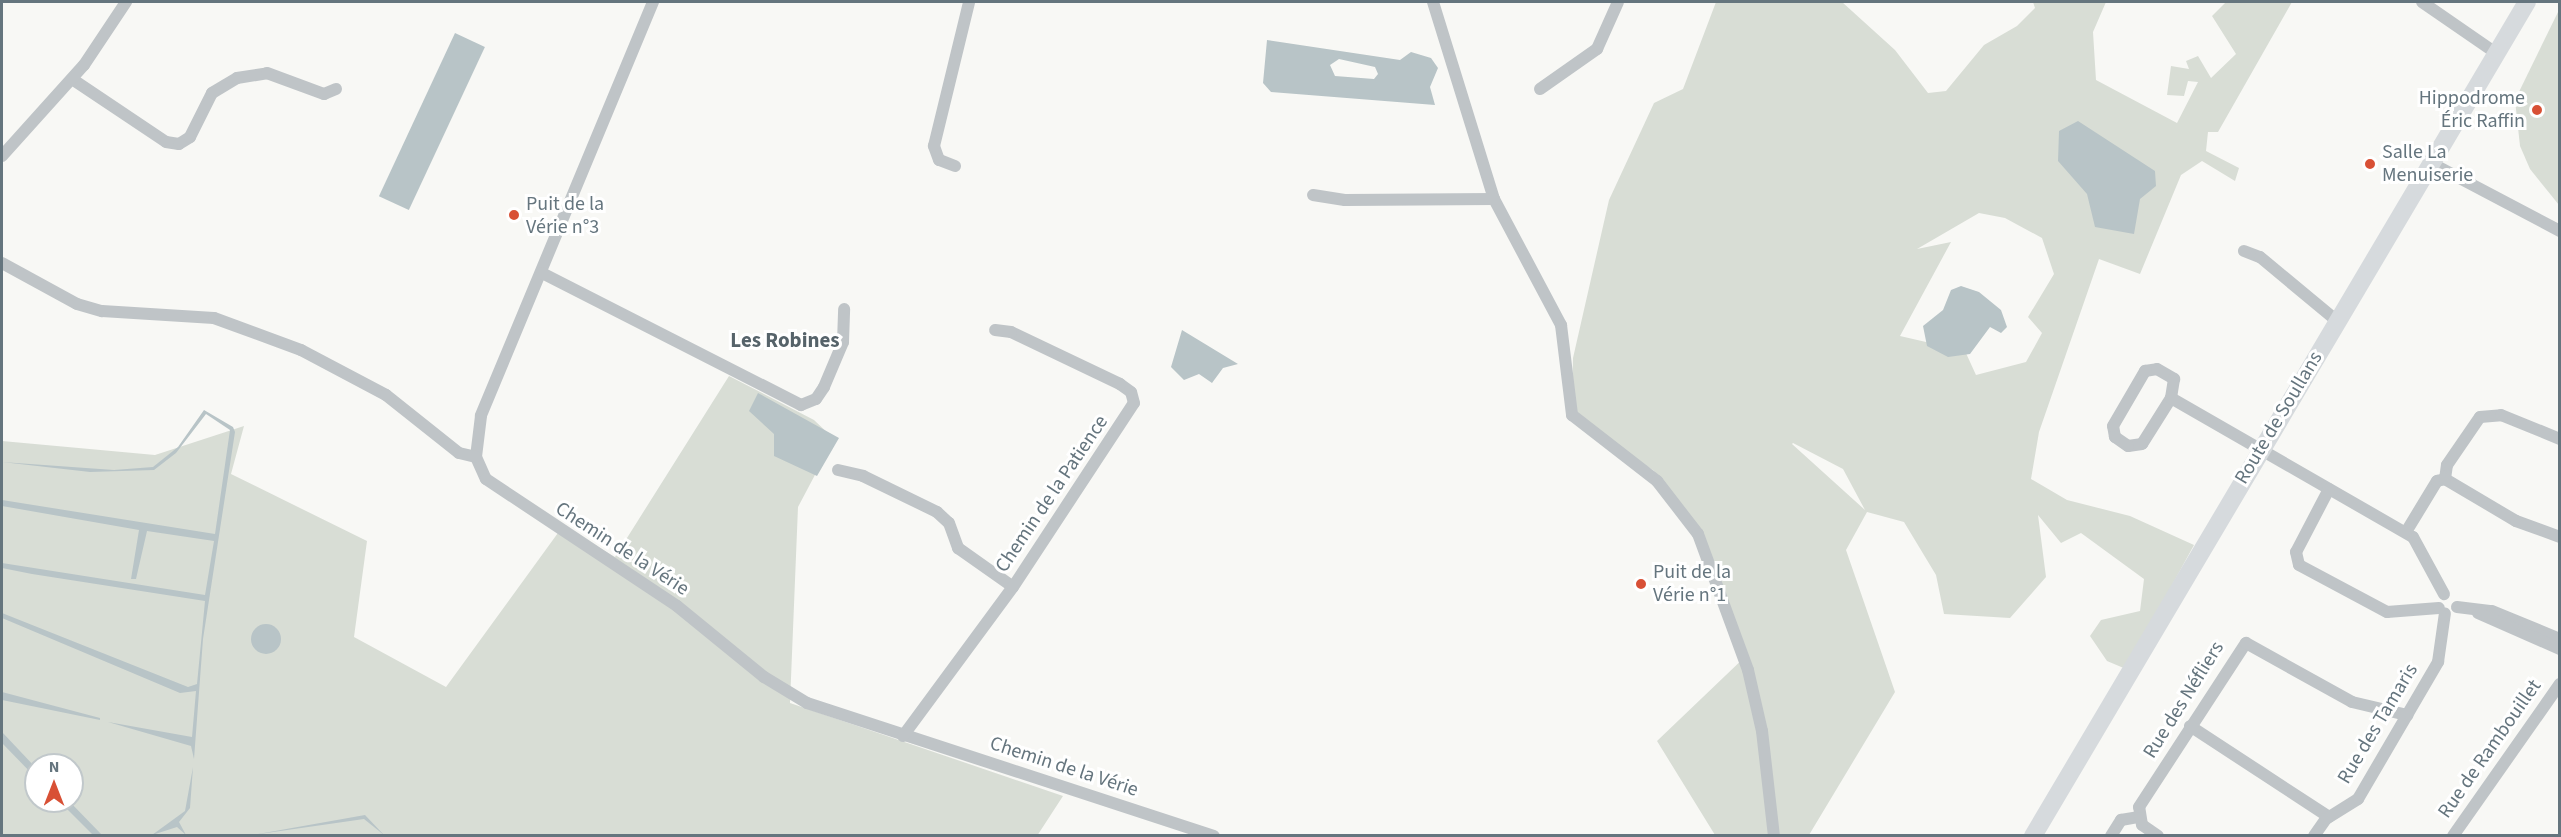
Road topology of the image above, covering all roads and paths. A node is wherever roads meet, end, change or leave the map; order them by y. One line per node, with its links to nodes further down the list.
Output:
1 (126, 2): 9 (street)
2 (653, 2): 20 (street)
3 (969, 2): 14 (street)
4 (1433, 2): 16 (street)
5 (1618, 2): 11 (street)
6 (2422, 2): 8 (street)
7 (2527, 2): 8 (main road, Route de Soullans)
8 (2496, 53): 13 (main road, Route de Soullans)
9 (72, 79): 10 (street); 12 (street)
10 (336, 89)
11 (1540, 89)
12 (2, 156)
13 (2431, 163): 17 (street); 22 (main road, Route de Soullans)
14 (955, 166)
15 (1313, 195): 16 (street)
16 (1494, 199): 48 (street)
17 (2559, 231)
18 (2244, 251): 22 (street)
19 (2, 262): 27 (street)
20 (542, 273): 21 (street); 27 (street)
21 (844, 309)
22 (2337, 321): 26 (main road, Route de Soullans)
23 (995, 330): 33 (street, Chemin de la Patience)
24 (2171, 398): 24 (street); 26 (street)
25 (2559, 439): 29 (street)
26 (2261, 448): 30 (street); 49 (main road, Route de Soullans)
27 (476, 457): 43 (street, Chemin de la Vérie)
28 (838, 470): 33 (street)
29 (2445, 479): 31 (street); 32 (street)
30 (2329, 489): 31 (street); 36 (street)
31 (2406, 532): 34 (street)
32 (2559, 537)
33 (1013, 586): 43 (street, Chemin de la Patience)
34 (2444, 594): 35 (street); 36 (street, Rue des Tamaris)
35 (2457, 607): 36 (street); 37 (street)
36 (2442, 610): 41 (street, Rue des Tamaris)
37 (2475, 611): 38 (street); 39 (street)
38 (2559, 639)
39 (2559, 650)
40 (2559, 684): 53 (street, Rue de Rambouillet)
41 (2407, 715): 42 (street, Rue des Néfliers); 45 (street, Rue des Tamaris)
42 (2190, 726): 44 (street, Rue des Néfliers); 45 (street)
43 (903, 736): 46 (street, Chemin de la Vérie)
44 (2138, 817): 50 (street); 51 (street)
45 (2329, 817): 52 (street, Rue des Tamaris)
46 (1193, 832): 47 (street, Chemin de la Vérie)
47 (1214, 836)
48 (1774, 836)
49 (2033, 836)
50 (2111, 836)
51 (2158, 836)
52 (2314, 836)
53 (2453, 836)

